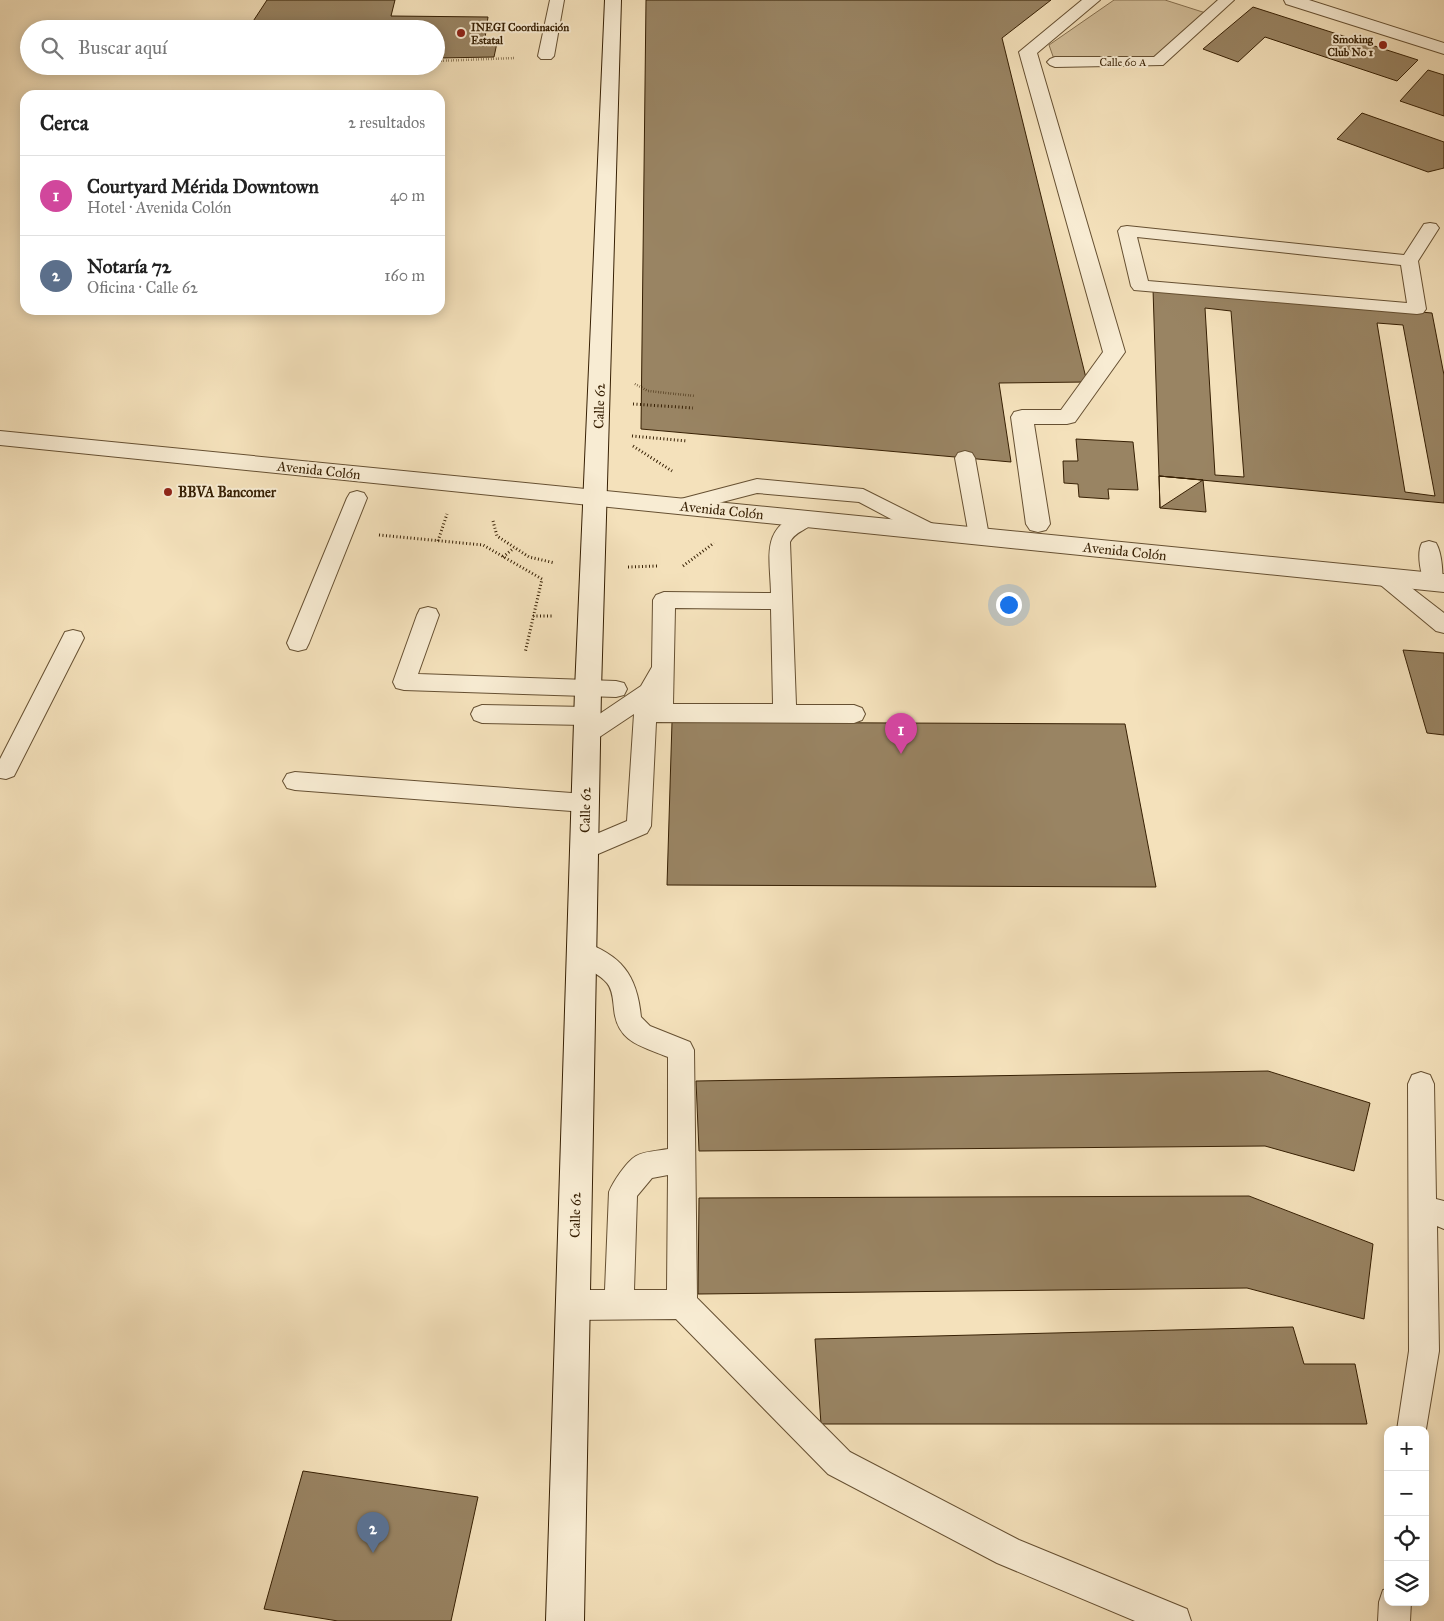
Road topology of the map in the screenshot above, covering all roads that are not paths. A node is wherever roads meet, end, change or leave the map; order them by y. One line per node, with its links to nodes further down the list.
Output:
1 (557, 0): 7 (lane)
2 (613, 0): 13 (street, Calle 62)
3 (1092, 0): 17 (street)
4 (1227, 0): 8 (lane, Calle 60 A)
5 (1292, 0): 6 (street)
6 (1444, 50)
7 (546, 56)
8 (1055, 62)
9 (1430, 226): 10 (lane)
10 (1409, 261): 10 (lane)
11 (0, 438): 13 (street, Avenida Colón)
12 (965, 458): 19 (lane)
13 (595, 497): 15 (street, Avenida Colón); 30 (street, Calle 62)
14 (357, 498): 27 (lane)
15 (680, 506): 16 (street, Avenida Colón); 18 (lane)
16 (806, 519): 18 (street, Avenida Colón); 23 (lane)
17 (1038, 524)
18 (930, 531): 19 (street, Avenida Colón)
19 (979, 536): 21 (street, Avenida Colón)
20 (1429, 548): 22 (lane)
21 (1384, 577): 22 (street, Avenida Colón); 25 (lane)
22 (1439, 583)
23 (782, 601): 28 (lane); 32 (lane)
24 (428, 615): 30 (lane)
25 (1444, 625)
26 (73, 638): 35 (lane)
27 (298, 643)
28 (663, 667): 30 (lane); 31 (lane)
29 (616, 690): 30 (lane)
30 (587, 713): 33 (lane); 37 (street, Calle 62)
31 (662, 713): 32 (lane); 38 (lane)
32 (785, 713): 34 (lane)
33 (482, 714)
34 (854, 714)
35 (2, 774)
36 (295, 781): 37 (lane)
37 (585, 803): 38 (street, Calle 62)
38 (584, 850): 39 (street, Calle 62)
39 (581, 952): 41 (lane); 44 (street, Calle 62)
40 (1421, 1084): 42 (lane)
41 (681, 1160): 43 (lane); 45 (lane)
42 (1434, 1203): 46 (lane)
43 (682, 1304): 45 (lane); 49 (lane)
44 (572, 1305): 45 (lane); 48 (street, Calle 62)
45 (618, 1305)
46 (1413, 1426)
47 (1395, 1606): 50 (lane)
48 (565, 1621)
49 (1175, 1621)
50 (1394, 1621)

